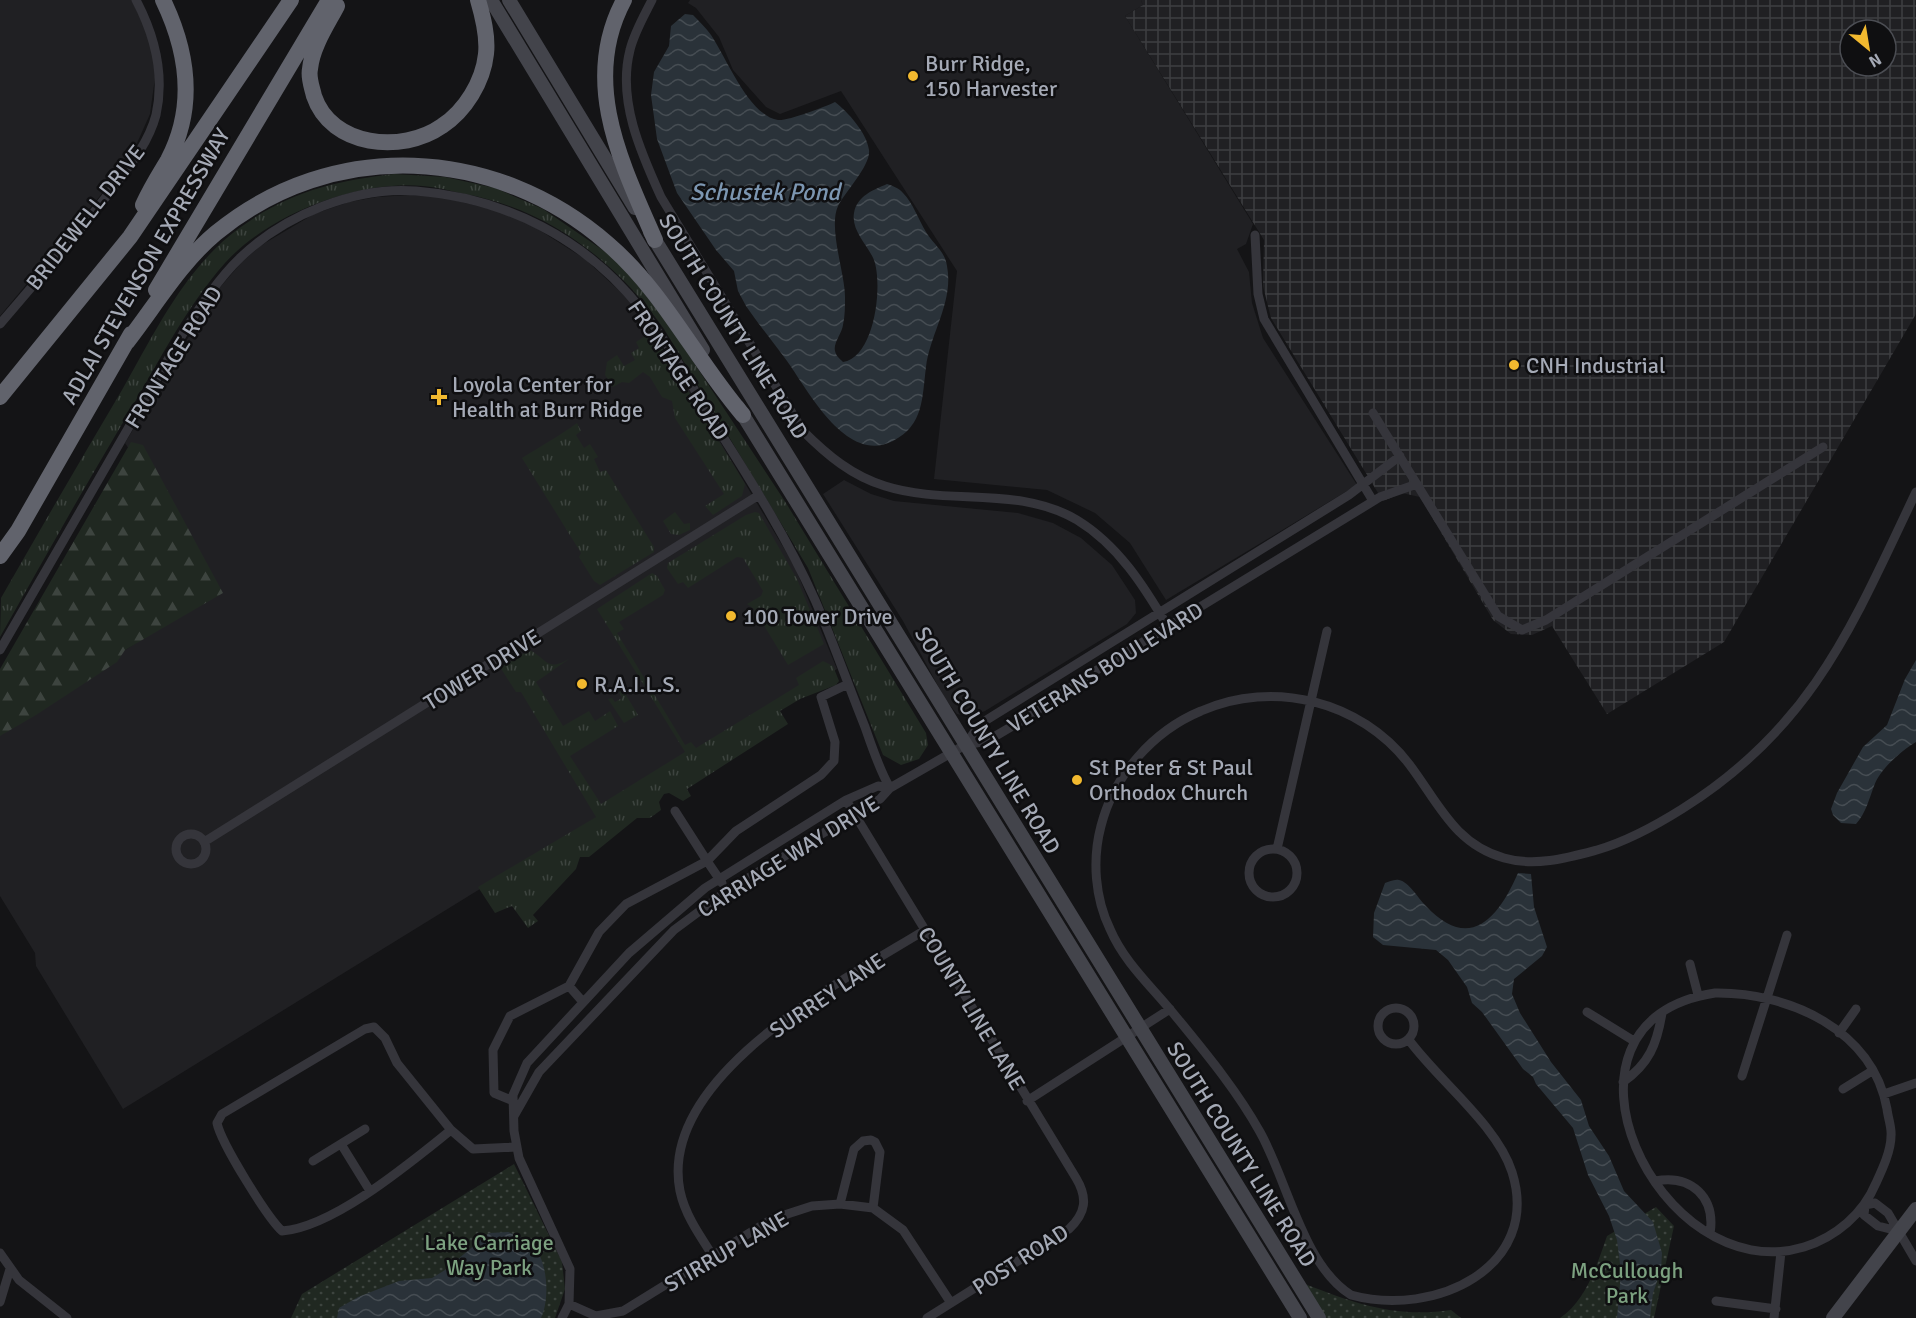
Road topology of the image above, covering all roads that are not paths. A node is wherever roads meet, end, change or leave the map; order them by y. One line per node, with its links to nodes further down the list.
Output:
1 (136, 0): 14 (street, BRIDEWELL DRIVE)
2 (163, 0): 12 (highway)
3 (291, 0): 12 (highway, ADLAI STEVENSON EXPRESSWAY)
4 (329, 0): 15 (highway, ADLAI STEVENSON EXPRESSWAY)
5 (340, 0): 6 (highway)
6 (478, 0)
7 (491, 0): 19 (main road, SOUTH COUNTY LINE ROAD)
8 (509, 0): 13 (main road, SOUTH COUNTY LINE ROAD)
9 (624, 0): 13 (highway)
10 (652, 0): 30 (street)
11 (1255, 235): 23 (street)
12 (130, 237): 16 (highway, ADLAI STEVENSON EXPRESSWAY)
13 (655, 240): 36 (main road, SOUTH COUNTY LINE ROAD)
14 (0, 324)
15 (127, 342): 19 (highway); 27 (highway, ADLAI STEVENSON EXPRESSWAY)
16 (5, 391): 17 (highway, ADLAI STEVENSON EXPRESSWAY)
17 (0, 402)
18 (1373, 412): 21 (street)
19 (743, 415): 37 (main road, SOUTH COUNTY LINE ROAD)
20 (1823, 447): 22 (street)
21 (1400, 456): 22 (street); 23 (street, VETERANS BOULEVARD)
22 (1417, 484): 26 (street, VETERANS BOULEVARD)
23 (1364, 485): 26 (street); 30 (street, VETERANS BOULEVARD)
24 (1916, 492): 35 (street)
25 (759, 495): 33 (street, FRONTAGE ROAD); 34 (street, FRONTAGE ROAD); 42 (street, TOWER DRIVE)
26 (1373, 501): 31 (street, VETERANS BOULEVARD)
27 (18, 531): 28 (highway, ADLAI STEVENSON EXPRESSWAY); 29 (highway)
28 (0, 556)
29 (0, 567)
30 (1159, 611): 31 (street); 36 (street, VETERANS BOULEVARD)
31 (1168, 627): 36 (street, VETERANS BOULEVARD)
32 (1327, 631): 35 (street)
33 (0, 650)
34 (848, 684): 38 (street, FRONTAGE ROAD); 44 (street)
35 (1311, 700): 43 (street); 56 (street)
36 (966, 745): 37 (street); 60 (main road, SOUTH COUNTY LINE ROAD)
37 (952, 754): 38 (street); 62 (main road, SOUTH COUNTY LINE ROAD)
38 (890, 788): 39 (street, CARRIAGE WAY DRIVE); 41 (street, CARRIAGE WAY DRIVE)
39 (846, 800): 41 (street, COUNTY LINE LANE); 45 (street, CARRIAGE WAY DRIVE)
40 (675, 811): 44 (street)
41 (854, 814): 46 (street, CARRIAGE WAY DRIVE); 49 (street, COUNTY LINE LANE)
42 (204, 842)
43 (1276, 849): 43 (street)
44 (707, 861): 45 (street); 52 (street)
45 (719, 879): 46 (street); 47 (street, CARRIAGE WAY DRIVE)
46 (728, 890): 48 (street, CARRIAGE WAY DRIVE)
47 (665, 920): 48 (street, CARRIAGE WAY DRIVE); 55 (street, CARRIAGE WAY DRIVE)
48 (674, 930): 66 (street, CARRIAGE WAY DRIVE)
49 (925, 930): 74 (street, COUNTY LINE LANE); 92 (street, SURREY LANE)
50 (1787, 935): 54 (street)
51 (1690, 964): 53 (street)
52 (569, 986): 55 (street); 73 (street)
53 (1698, 995): 54 (street); 59 (street)
54 (1768, 999): 61 (street); 68 (street)
55 (583, 1002): 63 (street, CARRIAGE WAY DRIVE)
56 (1170, 1009): 60 (street); 100 (street)
57 (1856, 1009): 61 (street)
58 (1587, 1012): 65 (street)
59 (1662, 1012): 65 (street); 69 (street)
60 (1140, 1029): 62 (street); 106 (main road, SOUTH COUNTY LINE ROAD)
61 (1839, 1033): 67 (street)
62 (1127, 1038): 74 (street); 105 (main road, SOUTH COUNTY LINE ROAD)
63 (548, 1039): 66 (street); 73 (street, CARRIAGE WAY DRIVE)
64 (1409, 1040): 64 (street); 95 (street)
65 (1634, 1041): 69 (street)
66 (560, 1049): 75 (street, CARRIAGE WAY DRIVE)
67 (1872, 1071): 71 (street); 72 (street)
68 (1742, 1076)
69 (1623, 1083): 81 (street)
70 (1916, 1083): 72 (street)
71 (1843, 1089)
72 (1884, 1094): 84 (street)
73 (513, 1101): 75 (street, CARRIAGE WAY DRIVE)
74 (1027, 1101): 87 (street, COUNTY LINE LANE)
75 (514, 1116): 79 (street, CARRIAGE WAY DRIVE)
76 (365, 1129): 78 (street)
77 (451, 1130): 79 (street); 82 (street); 82 (street)
78 (341, 1144): 80 (street); 82 (street)
79 (516, 1147): 99 (street, CARRIAGE WAY DRIVE)
80 (314, 1161)
81 (1655, 1181): 89 (street); 89 (street)
82 (370, 1191)
83 (840, 1203): 85 (street, STIRRUP LANE); 85 (street); 92 (street, STIRRUP LANE)
84 (1864, 1204): 88 (street); 88 (street); 90 (street)
85 (873, 1208): 98 (street, STIRRUP LANE)
86 (1916, 1209): 88 (main road)
87 (1081, 1218): 98 (street, POST ROAD)
88 (1898, 1231): 93 (street); 107 (main road)
89 (1710, 1234): 90 (street)
90 (1781, 1252): 101 (street)
91 (0, 1253): 94 (street)
92 (712, 1256): 99 (street, STIRRUP LANE)
93 (1916, 1261)
94 (10, 1269): 97 (street); 102 (street)
95 (1478, 1287)
96 (1716, 1301): 101 (street)
97 (0, 1302)
98 (951, 1303): 104 (street, POST ROAD)
99 (569, 1304): 103 (street, CARRIAGE WAY DRIVE)
100 (1398, 1311)
101 (1775, 1313)
102 (67, 1318)
103 (562, 1318)
104 (927, 1318)
105 (1300, 1318)
106 (1319, 1318)
107 (1833, 1318)

